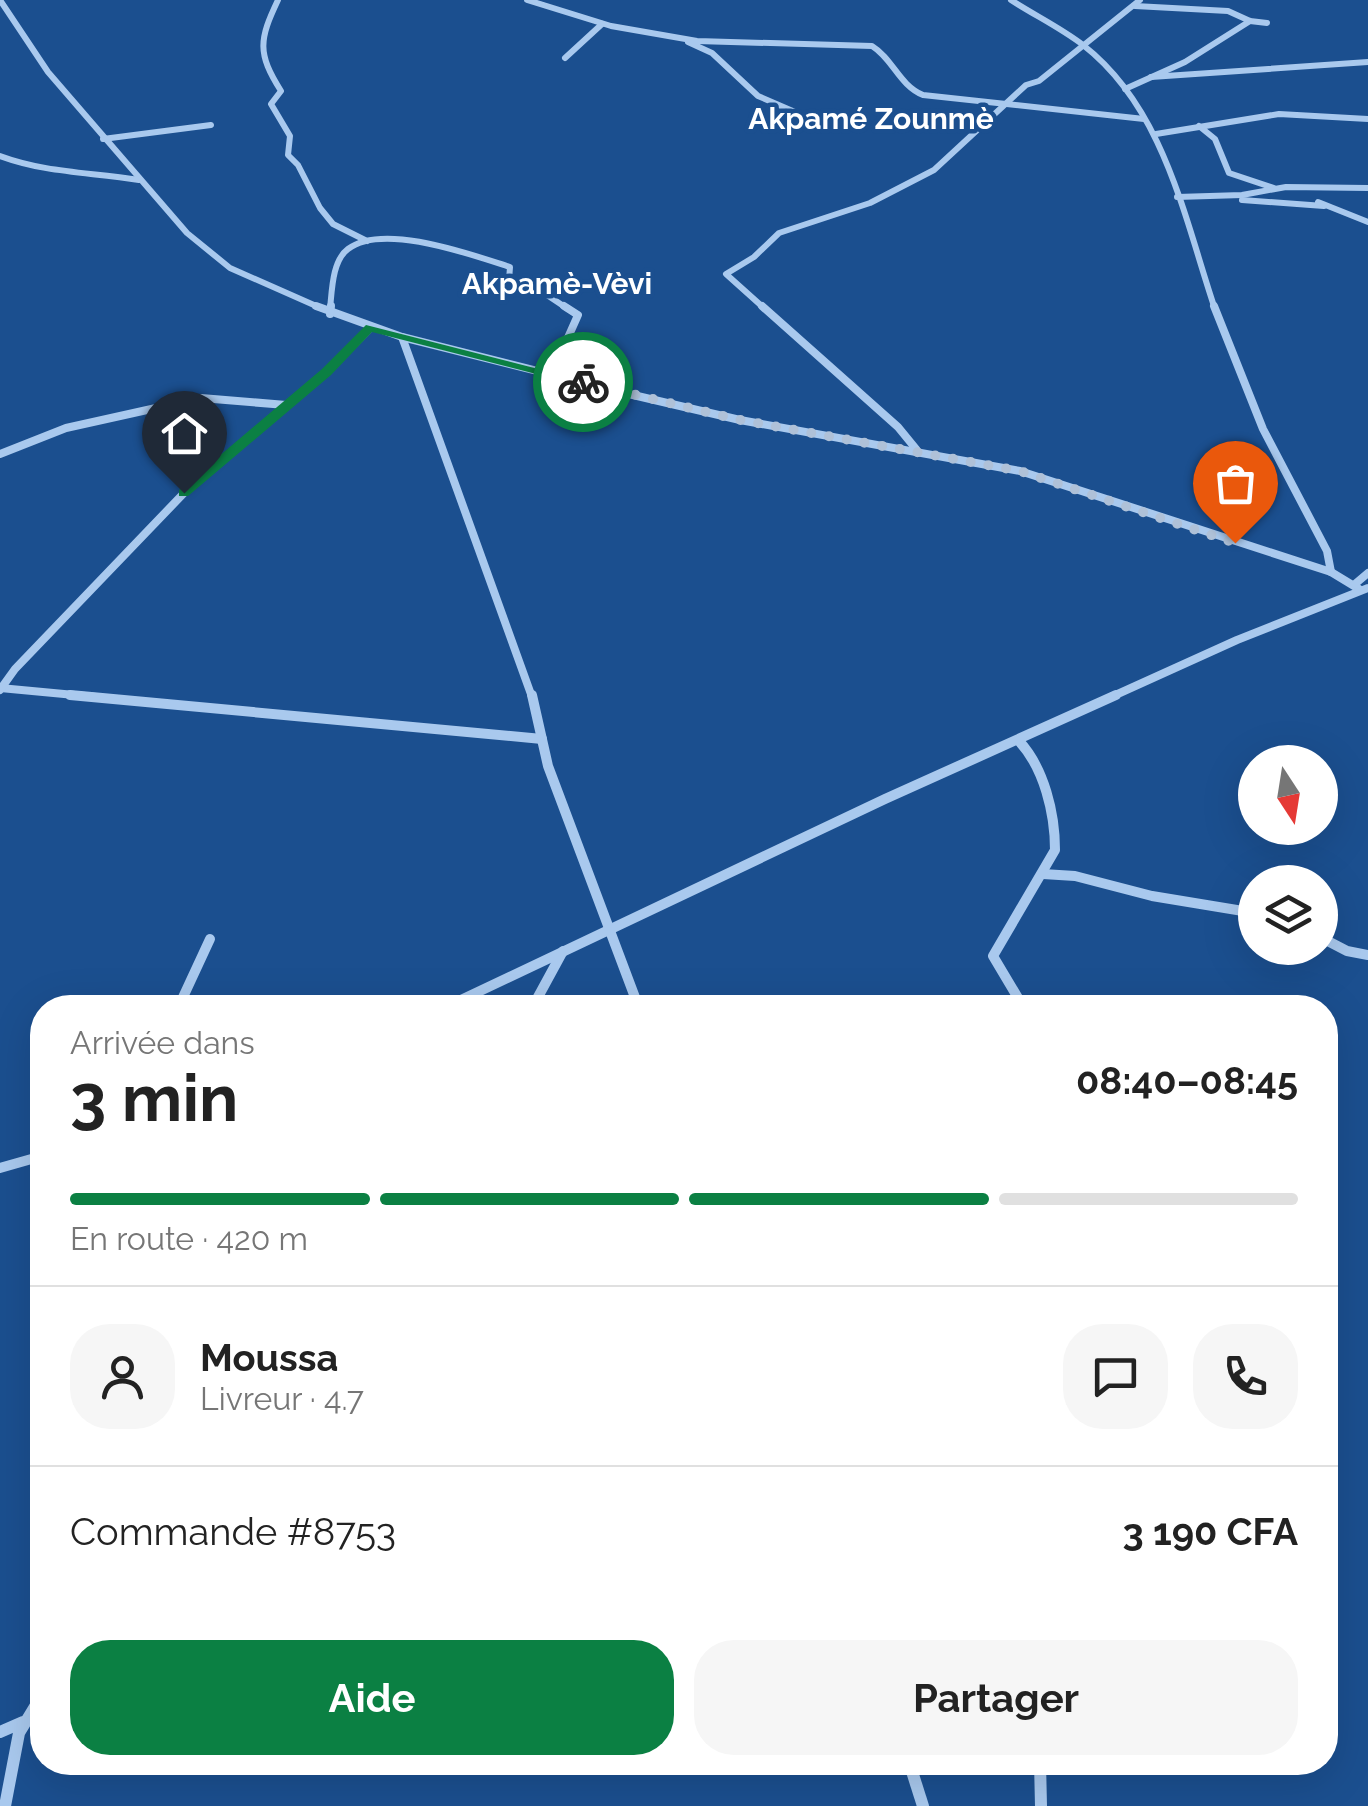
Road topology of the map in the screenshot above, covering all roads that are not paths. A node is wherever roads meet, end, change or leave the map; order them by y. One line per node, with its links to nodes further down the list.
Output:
1 (0, 0): 22 (street)
2 (278, 0): 32 (street)
3 (527, 0): 8 (street)
4 (1010, 0): 10 (street)
5 (1137, 3): 6 (street); 10 (street)
6 (1250, 20): 7 (street); 13 (street)
7 (1268, 23)
8 (602, 24): 9 (street); 11 (street)
9 (672, 37): 15 (street); 16 (street)
10 (1084, 46): 14 (street); 15 (street)
11 (565, 58)
12 (1368, 62): 13 (street)
13 (1151, 77): 14 (street)
14 (1125, 89): 17 (street)
15 (1010, 104): 17 (street); 38 (street)
16 (795, 112)
17 (1144, 119): 21 (street)
18 (1368, 119): 20 (street)
19 (211, 125): 22 (street)
20 (1199, 126): 21 (street); 25 (street)
21 (1156, 134): 28 (street)
22 (104, 139): 24 (street)
23 (0, 156): 24 (street)
24 (139, 180): 33 (street)
25 (1275, 188): 26 (street); 29 (street)
26 (1291, 188): 27 (street); 30 (street)
27 (1368, 188)
28 (1177, 197): 29 (street); 40 (street)
29 (1211, 197): 30 (street)
30 (1324, 206): 31 (street)
31 (1368, 222)
32 (368, 241): 33 (street); 36 (street)
33 (330, 314): 34 (street)
34 (370, 328): 35 (street); 37 (street)
35 (402, 337): 36 (street); 44 (street)
36 (545, 373): 38 (street)
37 (287, 405): 39 (street); 43 (street)
38 (917, 450): 40 (street)
39 (0, 454)
40 (1331, 572): 42 (street)
41 (1368, 572): 42 (street)
42 (1360, 587): 45 (street)
43 (0, 689): 44 (street)
44 (542, 739): 48 (street)
45 (1019, 741): 46 (street); 48 (street)
46 (1043, 874): 47 (street); 57 (street)
47 (1238, 907)
48 (607, 929): 51 (street); 56 (street)
49 (210, 939): 53 (street)
50 (1338, 946): 52 (street)
51 (564, 950): 54 (street); 55 (street)
52 (1368, 955)
53 (184, 995)
54 (471, 995)
55 (539, 995)
56 (635, 995)
57 (1016, 995)
58 (30, 1159): 59 (street)
59 (0, 1168)
60 (30, 1711): 61 (street)
61 (22, 1722): 62 (street); 65 (street)
62 (0, 1732)
63 (913, 1775): 66 (street)
64 (1040, 1775): 67 (street)
65 (5, 1806)
66 (923, 1806)
67 (1040, 1806)

